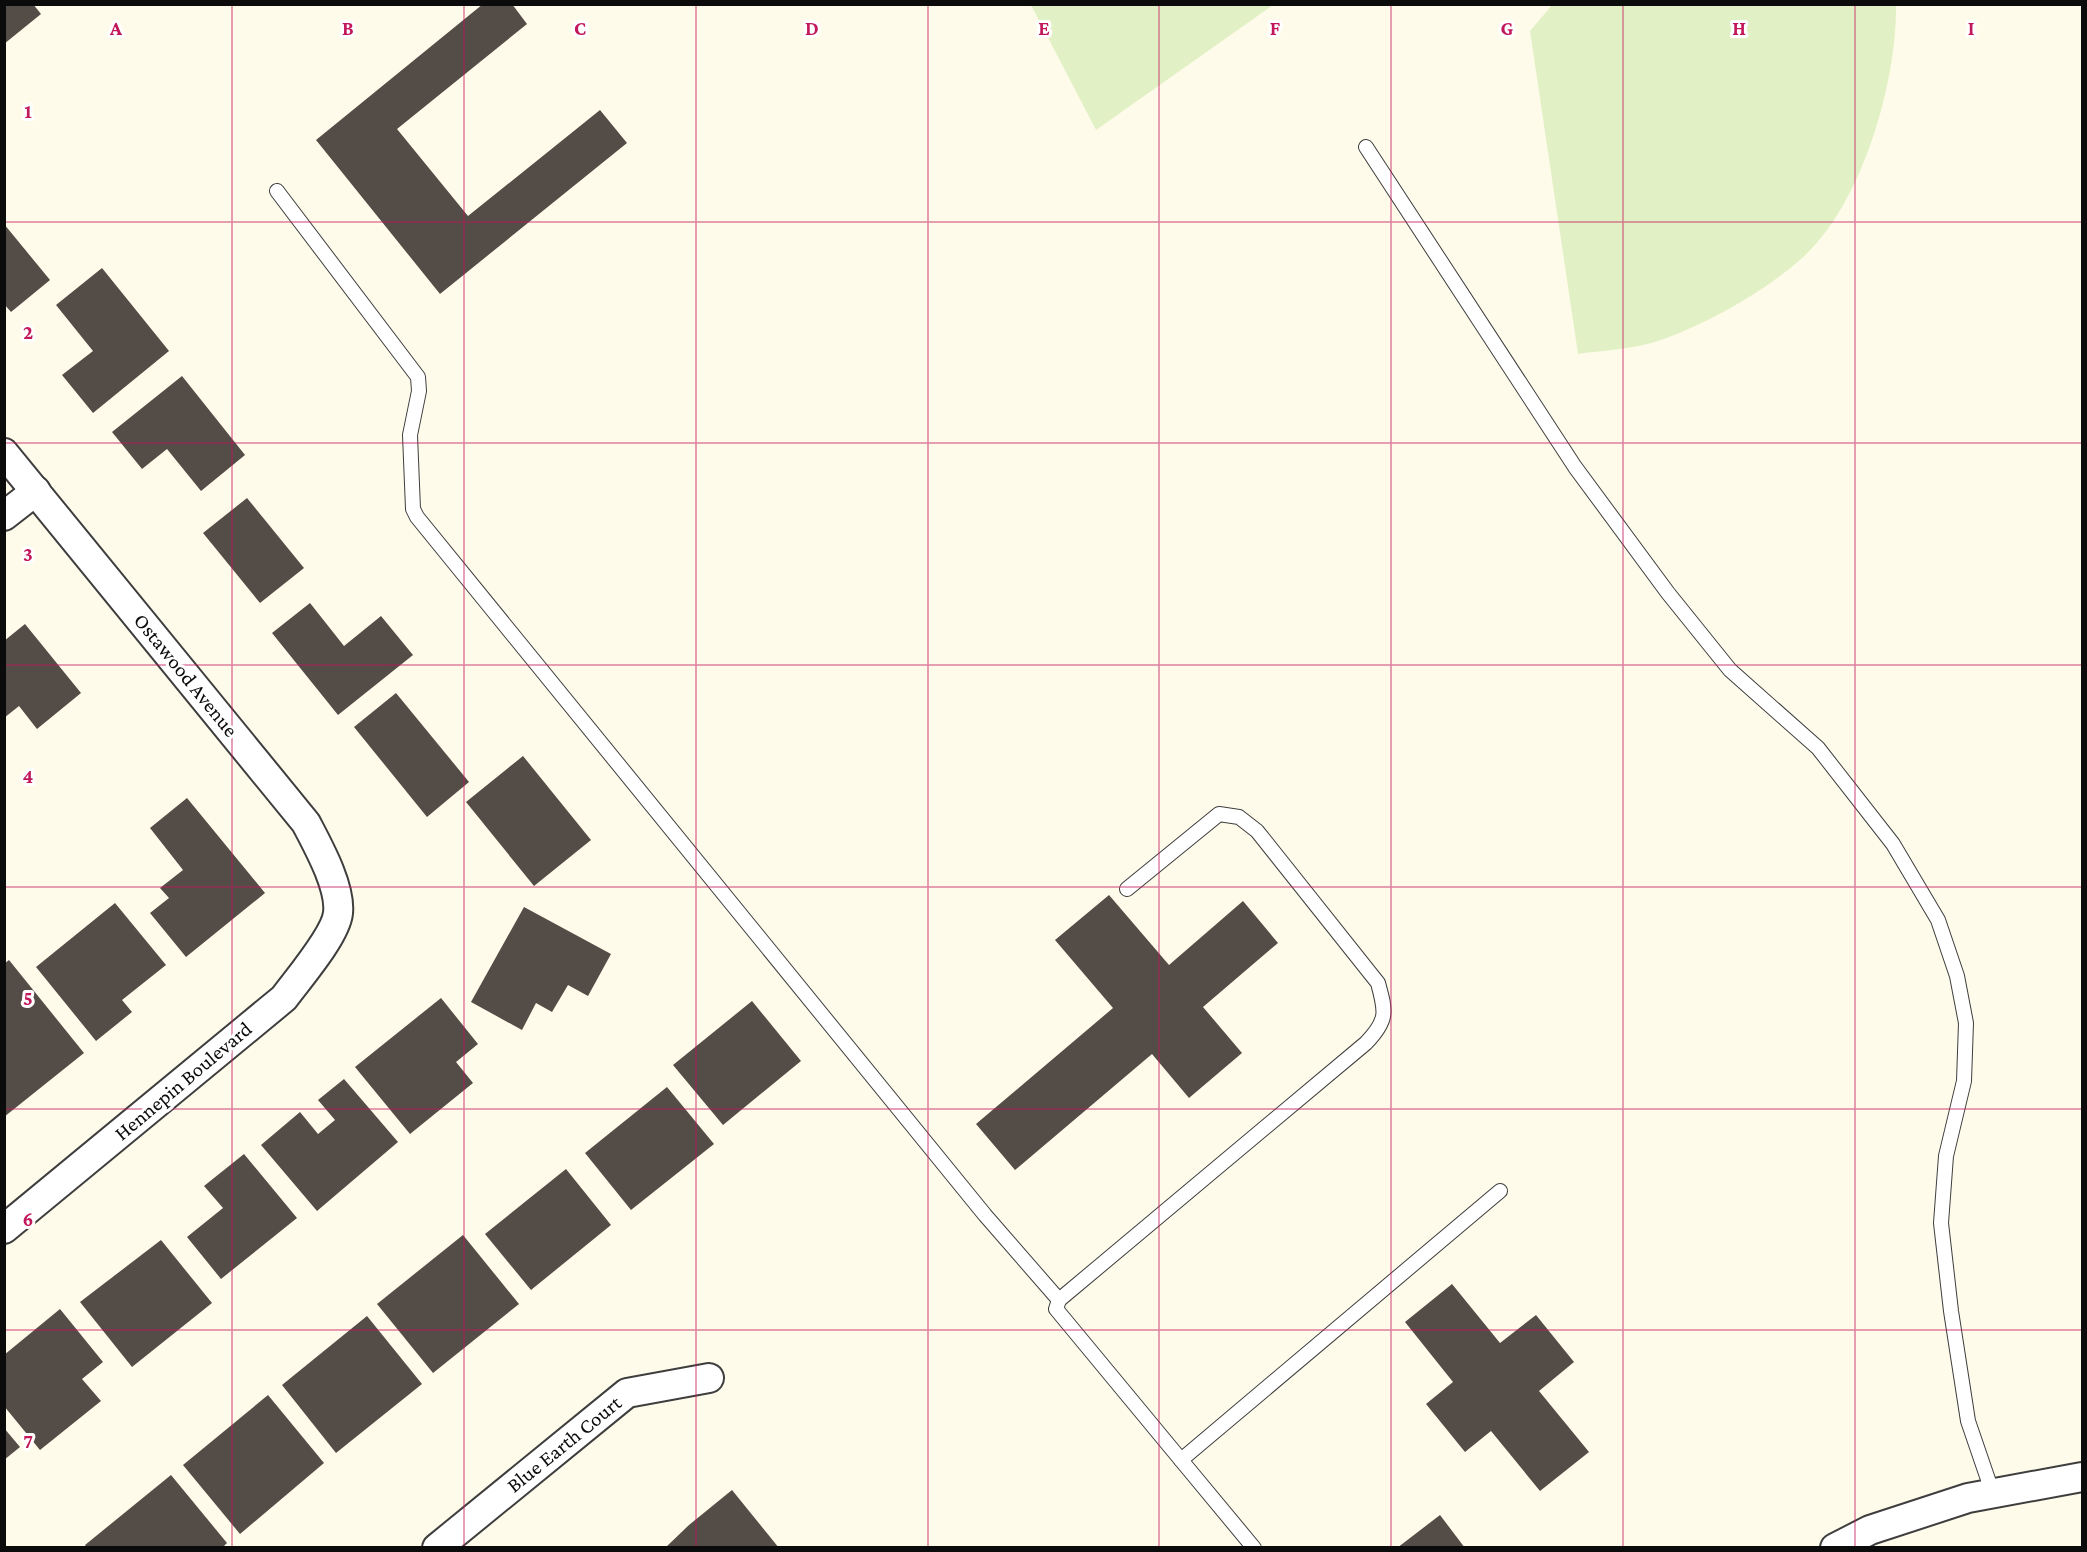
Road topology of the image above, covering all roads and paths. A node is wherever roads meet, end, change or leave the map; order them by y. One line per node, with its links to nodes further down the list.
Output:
1 (1366, 147): 14 (lane)
2 (277, 191): 10 (lane)
3 (4, 453): 4 (street, Ostawood Avenue)
4 (36, 491): 5 (street); 7 (street, Ostawood Avenue)
5 (4, 516)
6 (1126, 889): 10 (lane)
7 (338, 913): 9 (street, Hennepin Boulevard)
8 (1500, 1191): 12 (lane)
9 (4, 1228)
10 (1059, 1300): 12 (lane)
11 (709, 1378): 15 (street, Blue Earth Court)
12 (1181, 1460): 16 (lane)
13 (2082, 1477): 14 (street)
14 (1993, 1494): 17 (street)
15 (437, 1548)
16 (1254, 1548)
17 (1835, 1548)

